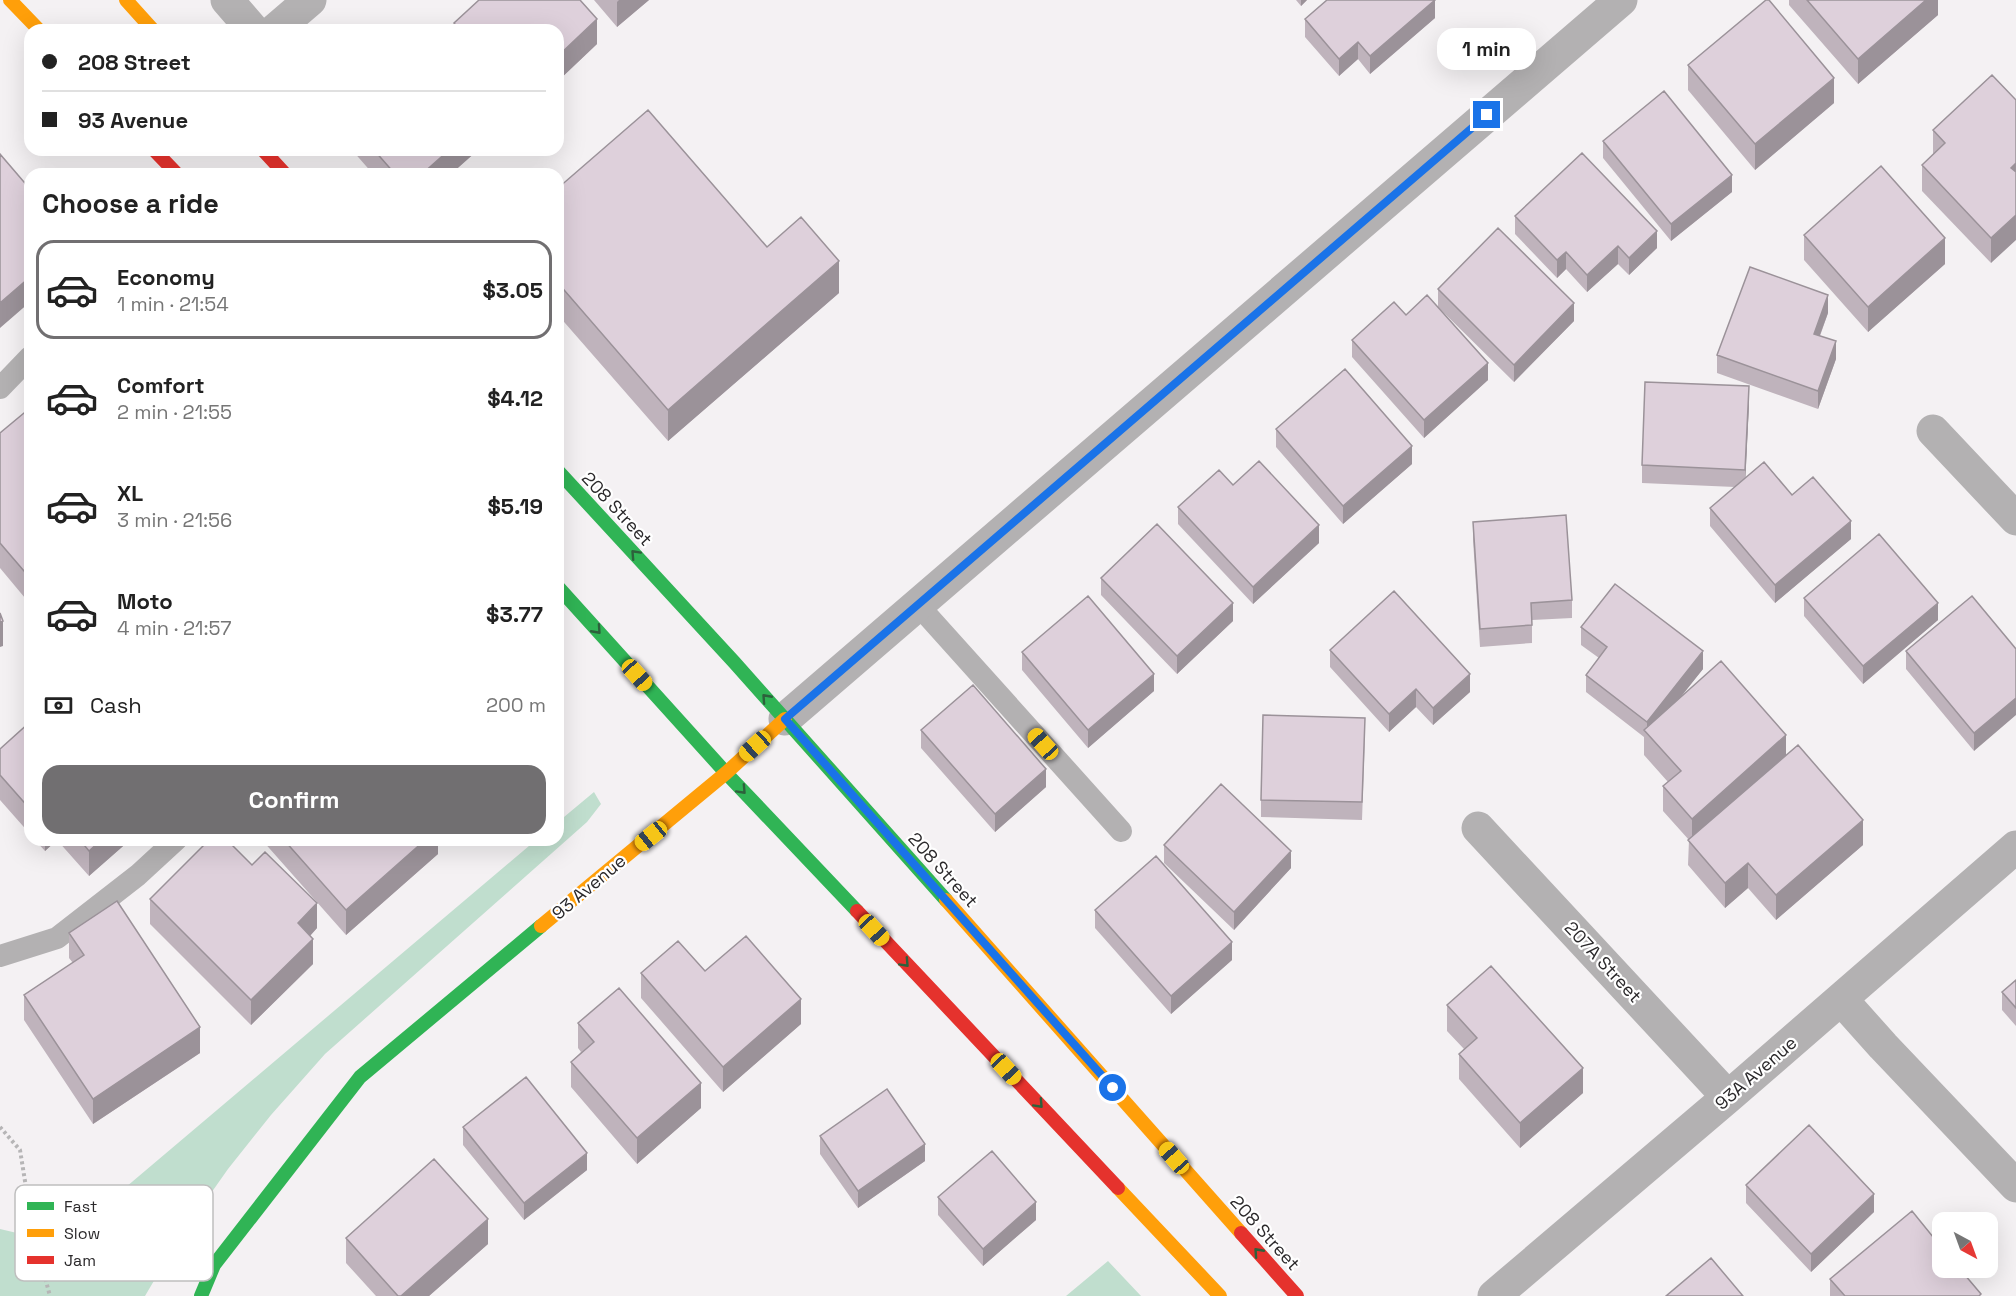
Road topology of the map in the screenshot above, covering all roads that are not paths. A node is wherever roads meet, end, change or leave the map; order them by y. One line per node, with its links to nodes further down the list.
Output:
1 (10, 0): 6 (main road)
2 (126, 0): 7 (main road)
3 (227, 0): 8 (street)
4 (310, 0): 9 (street)
5 (1615, 2): 20 (street, 93 Avenue)
6 (33, 24)
7 (148, 24)
8 (248, 24)
9 (282, 24)
10 (160, 156): 12 (main road)
11 (268, 156): 13 (main road)
12 (171, 168)
13 (280, 168)
14 (24, 363): 15 (lane)
15 (0, 388)
16 (1934, 430): 18 (street)
17 (564, 478): 21 (main road, 208 Street, one-way to 17)
18 (2016, 519)
19 (564, 594): 22 (main road, one-way to 22)
20 (918, 605): 21 (street, 93 Avenue); 24 (lane)
21 (785, 719): 22 (main road, 93 Avenue); 35 (main road, 208 Street, one-way to 21)
22 (726, 773): 31 (main road, 93 Avenue); 34 (main road, one-way to 34)
23 (1478, 828): 29 (street, 207A Street)
24 (1121, 831)
25 (169, 846): 27 (lane)
26 (2016, 847): 28 (street, 93A Avenue)
27 (0, 956)
28 (1841, 999): 29 (street, 93A Avenue); 30 (street)
29 (1728, 1097): 36 (street, 93A Avenue)
30 (2016, 1186)
31 (213, 1267)
32 (207, 1281): 33 (main road, 93 Avenue)
33 (201, 1296)
34 (1220, 1296)
35 (1297, 1296)
36 (1494, 1296)

